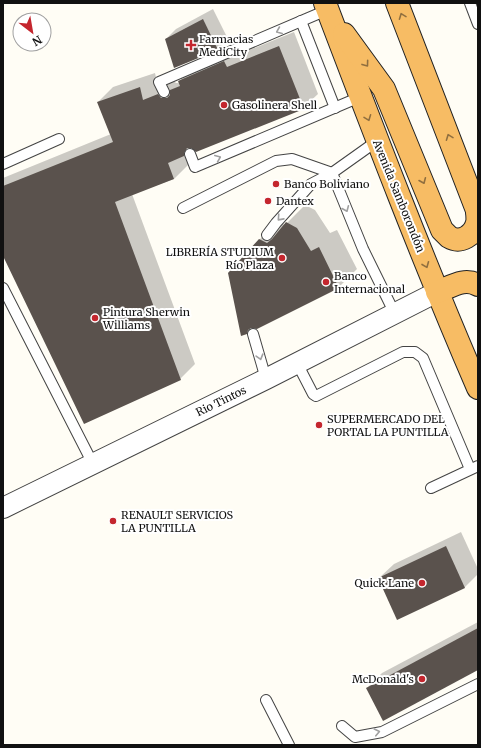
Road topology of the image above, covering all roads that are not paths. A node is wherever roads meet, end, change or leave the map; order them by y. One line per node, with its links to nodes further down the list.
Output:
1 (397, 3): 15 (highway, one-way to 1)
2 (470, 3): 5 (lane)
3 (326, 6): 4 (lane); 7 (highway, Avenida Samborondón); 15 (highway, one-way to 15)
4 (301, 21): 6 (lane, one-way to 6); 8 (lane)
5 (478, 24)
6 (164, 92)
7 (360, 97): 8 (lane); 10 (highway, Avenida Samborondón, one-way to 10)
8 (335, 108): 11 (lane, one-way to 8)
9 (59, 139): 12 (lane)
10 (377, 141): 13 (lane); 19 (highway, Avenida Samborondón, one-way to 19)
11 (190, 154)
12 (3, 164)
13 (332, 172): 14 (lane); 16 (lane, one-way to 16); 20 (lane, one-way to 20)
14 (183, 208)
15 (477, 211)
16 (267, 235)
17 (478, 285): 19 (highway)
18 (3, 288): 25 (lane)
19 (437, 292): 20 (street, Rio Tintos); 24 (highway, Avenida Samborondón)
20 (395, 314): 22 (street, Rio Tintos)
21 (253, 334): 23 (lane, one-way to 23)
22 (297, 363): 23 (street, Rio Tintos); 26 (lane)
23 (266, 379): 25 (street, Rio Tintos)
24 (478, 388)
25 (93, 464): 28 (street, Rio Tintos)
26 (474, 468): 27 (lane)
27 (431, 488)
28 (3, 508)
29 (478, 684): 31 (lane, one-way to 29)
30 (266, 700): 32 (lane)
31 (342, 726)
32 (288, 745)

